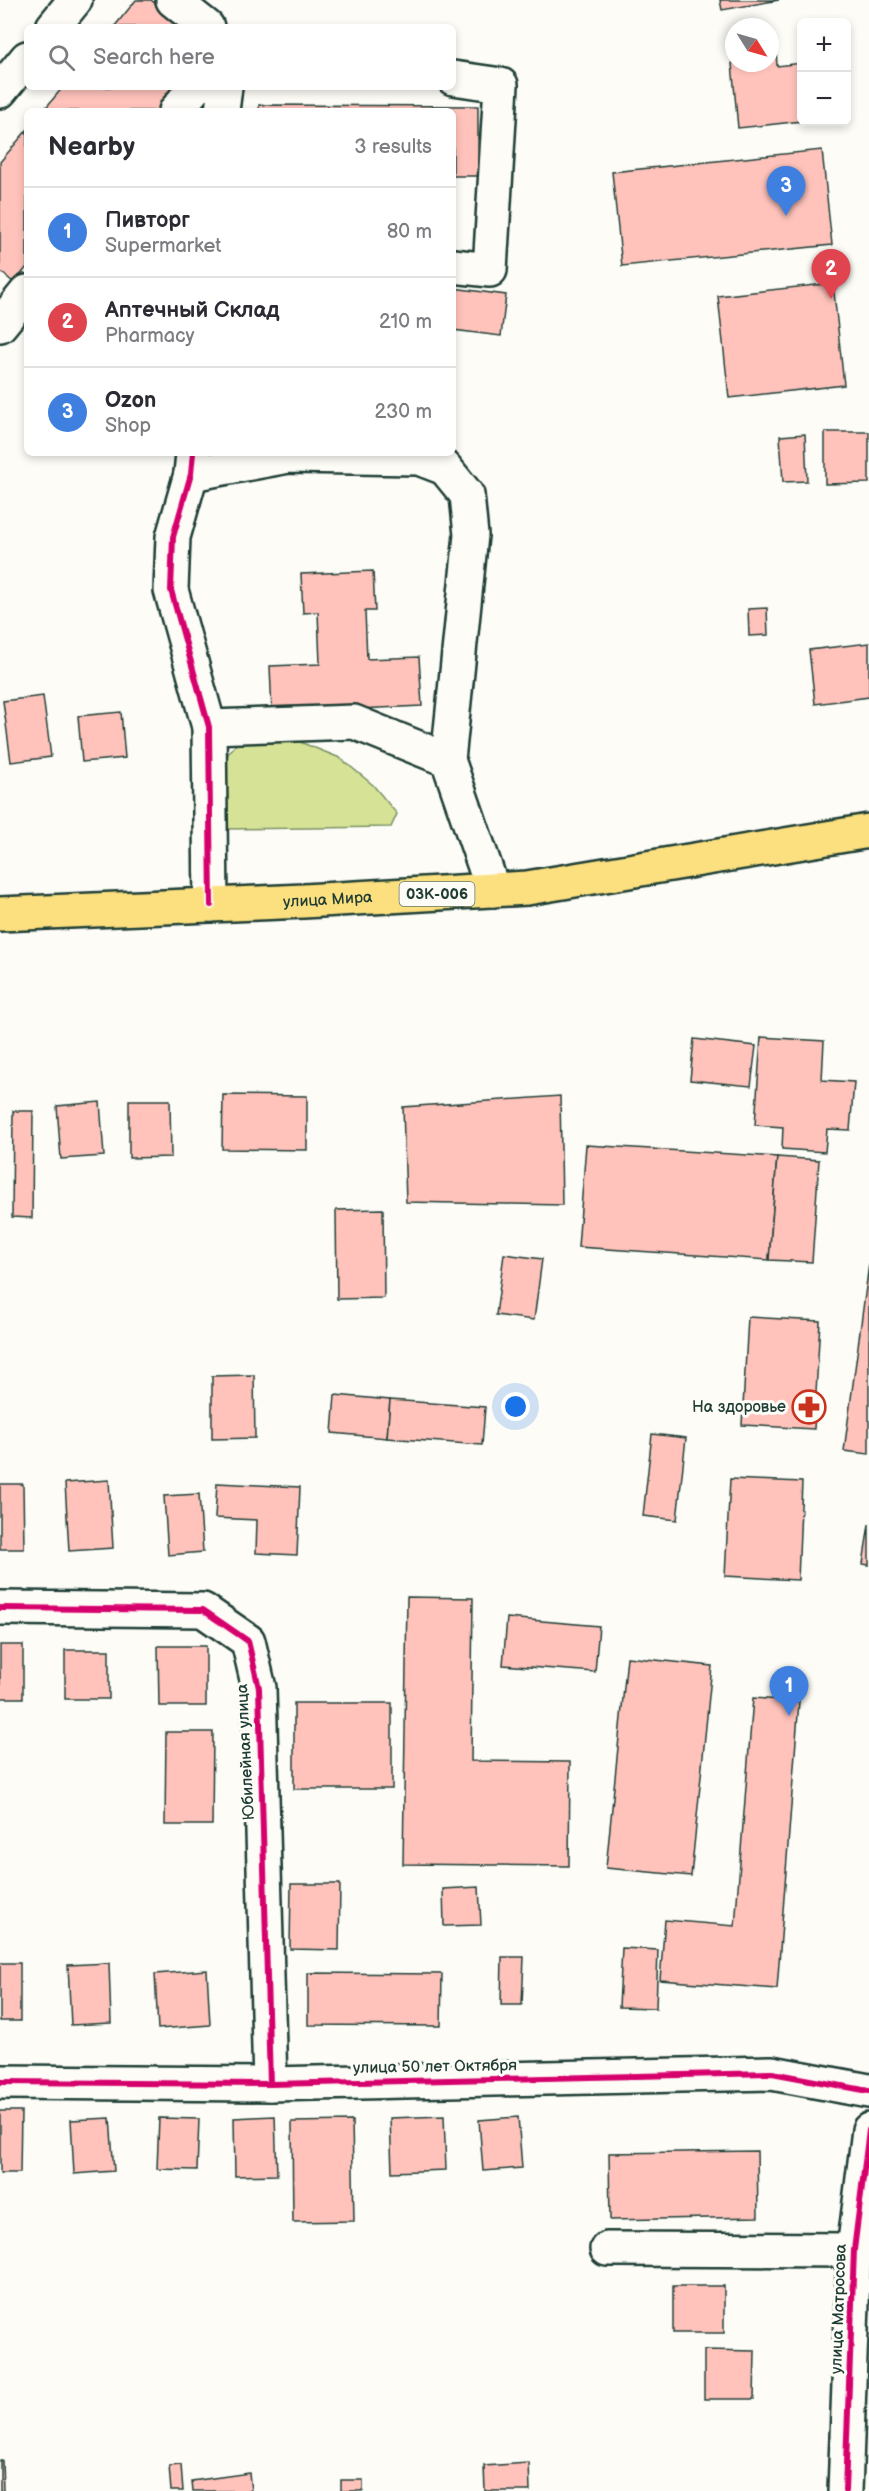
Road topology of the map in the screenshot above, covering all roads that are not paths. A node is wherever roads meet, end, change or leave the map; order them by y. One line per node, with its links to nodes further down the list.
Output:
1 (75, 0): 3 (street)
2 (173, 0): 4 (street)
3 (55, 24)
4 (203, 24)
5 (24, 62): 9 (street)
6 (456, 78): 12 (street)
7 (193, 90): 10 (street)
8 (225, 90): 11 (street)
9 (0, 91)
10 (178, 108)
11 (222, 108)
12 (456, 266)
13 (24, 296): 14 (street)
14 (0, 325)
15 (192, 464): 16 (street); 17 (street)
16 (209, 727): 17 (street); 20 (street)
17 (448, 760): 19 (street)
18 (869, 831): 19 (main road, улица Мира / 03К-006)
19 (493, 890): 20 (main road, улица Мира / 03К-006)
20 (211, 905): 21 (main road, улица Мира / 03К-006)
21 (0, 914)
22 (0, 1608): 24 (street, Юбилейная улица)
23 (0, 2082): 24 (street, улица 50 лет Октября)
24 (270, 2084): 25 (street, улица 50 лет Октября)
25 (869, 2091)
26 (869, 2130): 28 (street, улица Матросова)
27 (607, 2249): 28 (street)
28 (854, 2250): 29 (street, улица Матросова)
29 (845, 2491)

